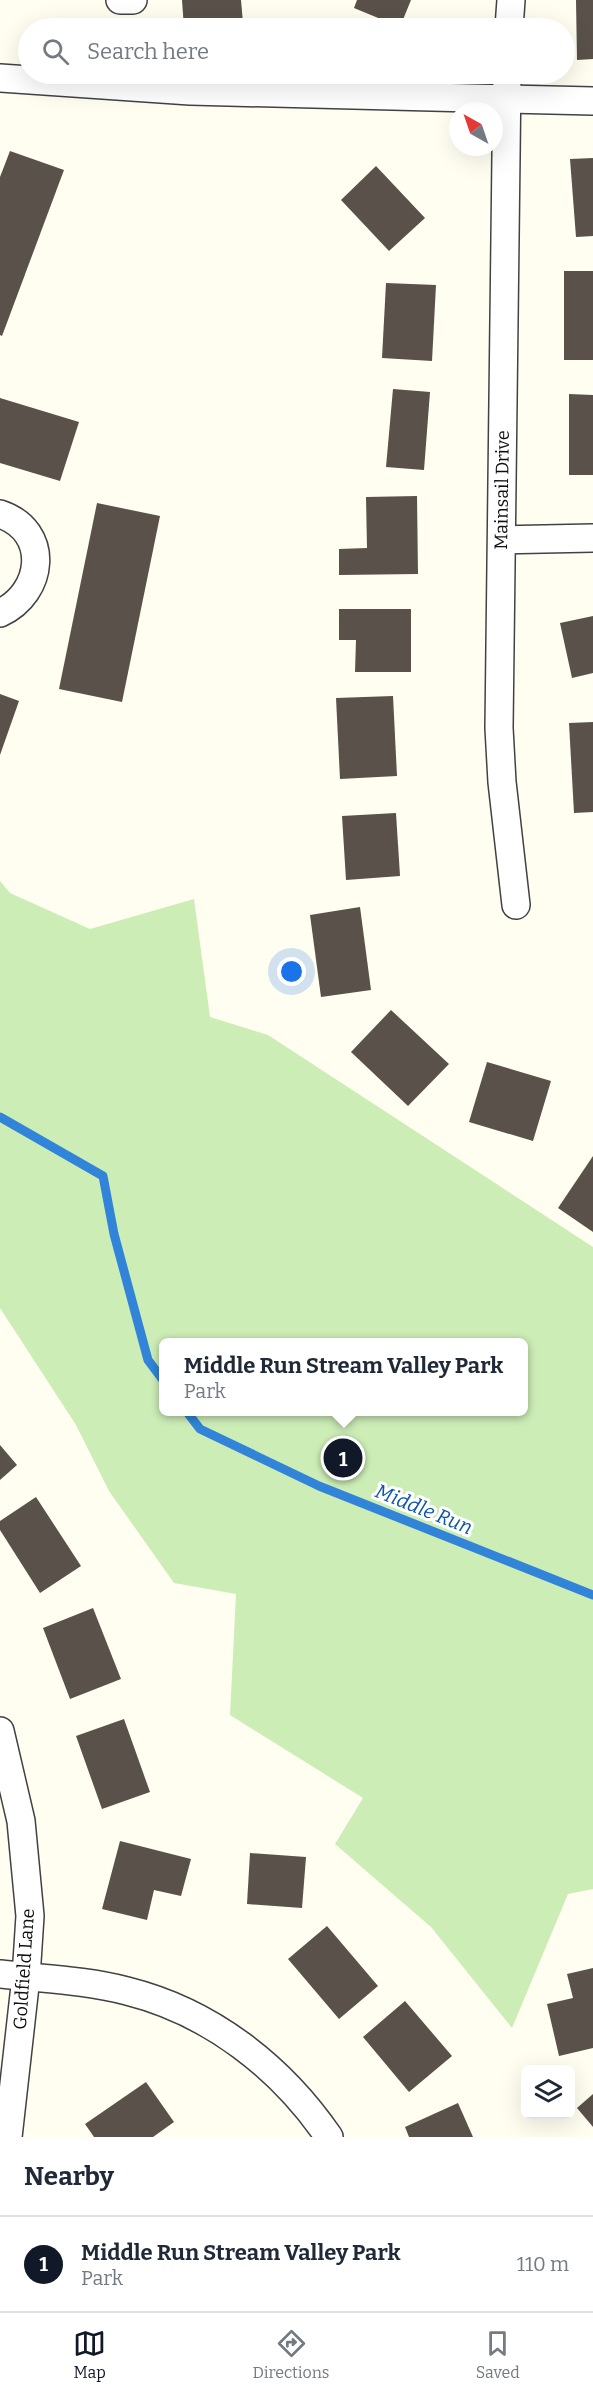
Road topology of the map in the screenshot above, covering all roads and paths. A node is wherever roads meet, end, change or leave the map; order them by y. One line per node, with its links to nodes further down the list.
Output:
1 (120, 0): 2 (street)
2 (133, 0)
3 (510, 0): 4 (street)
4 (509, 18)
5 (0, 78): 6 (street)
6 (18, 79)
7 (81, 84): 8 (street)
8 (506, 86): 9 (street); 12 (street, Mainsail Drive)
9 (593, 101)
10 (0, 514): 13 (street)
11 (593, 538): 12 (street)
12 (502, 540): 14 (street, Mainsail Drive)
13 (0, 613)
14 (516, 905)
15 (0, 1731): 16 (street, Goldfield Lane)
16 (13, 1976): 17 (street, Goldfield Lane); 18 (street)
17 (8, 2137)
18 (329, 2137)

